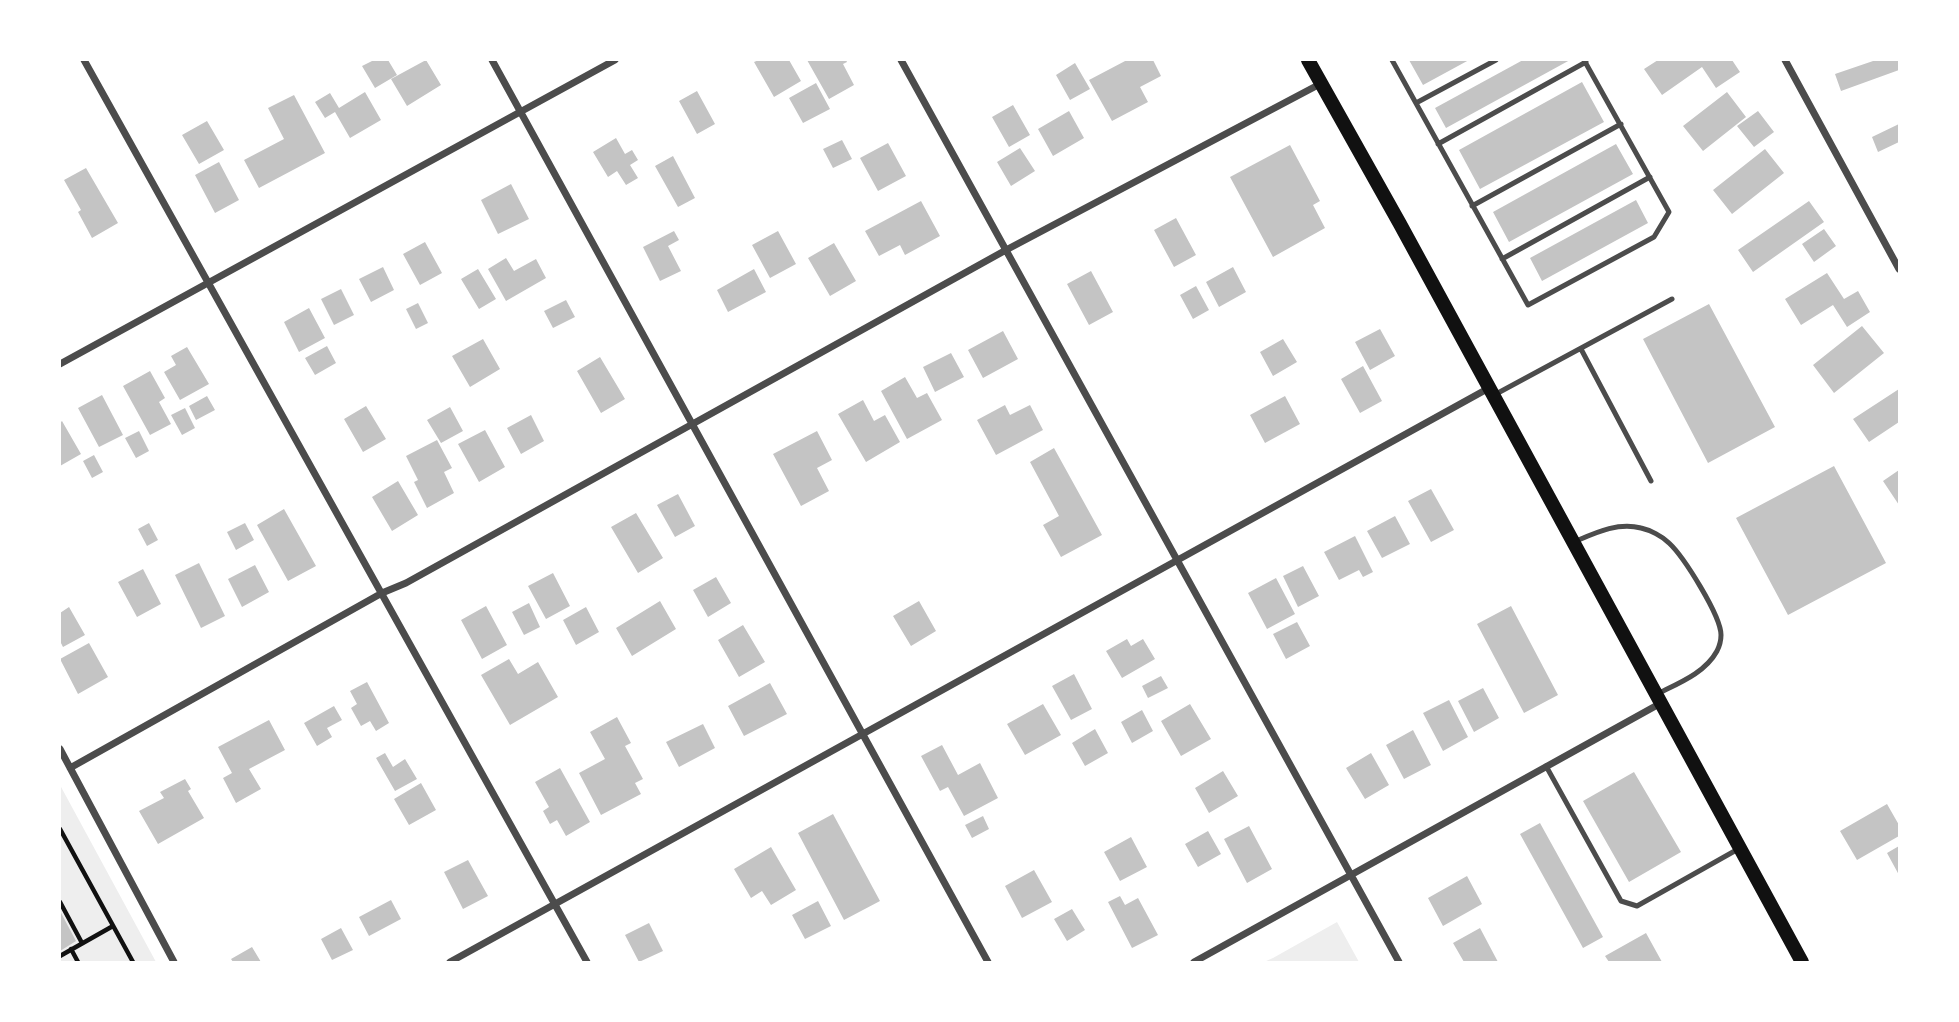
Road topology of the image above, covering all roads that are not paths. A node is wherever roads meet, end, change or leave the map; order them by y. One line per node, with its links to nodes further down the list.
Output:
1 (84, 60): 20 (street)
2 (492, 60): 12 (street)
3 (615, 60): 12 (street)
4 (901, 60): 17 (street)
5 (1308, 60): 10 (main road)
6 (1392, 60): 11 (lane)
7 (1496, 60): 11 (lane)
8 (1785, 60): 19 (street)
9 (1585, 61): 13 (lane); 14 (lane)
10 (1320, 83): 17 (street); 24 (main road)
11 (1416, 103): 14 (lane)
12 (521, 112): 20 (street); 25 (street)
13 (1620, 124): 15 (lane); 16 (lane)
14 (1438, 144): 16 (lane)
15 (1650, 177): 18 (lane); 18 (lane)
16 (1472, 206): 18 (lane)
17 (1006, 250): 25 (street); 28 (street)
18 (1502, 259)
19 (1899, 270)
20 (208, 282): 23 (street); 29 (street)
21 (1672, 299): 22 (lane)
22 (1581, 349): 24 (lane); 26 (lane)
23 (60, 364)
24 (1491, 392): 27 (main road); 28 (street)
25 (691, 425): 29 (street); 31 (street)
26 (1651, 481)
27 (1574, 542): 30 (main road); 30 (lane)
28 (1177, 559): 31 (street); 36 (street)
29 (382, 593): 34 (street); 37 (street)
30 (1659, 698): 33 (street); 35 (main road)
31 (863, 735): 37 (street); 41 (street)
32 (60, 749): 34 (street)
33 (1546, 766): 35 (lane); 36 (street)
34 (70, 768): 38 (street)
35 (1740, 848): 44 (main road)
36 (1350, 875): 42 (street); 43 (street)
37 (555, 905): 39 (street); 40 (street)
38 (174, 962)
39 (450, 962)
40 (587, 962)
41 (988, 962)
42 (1194, 962)
43 (1399, 962)
44 (1802, 962)

